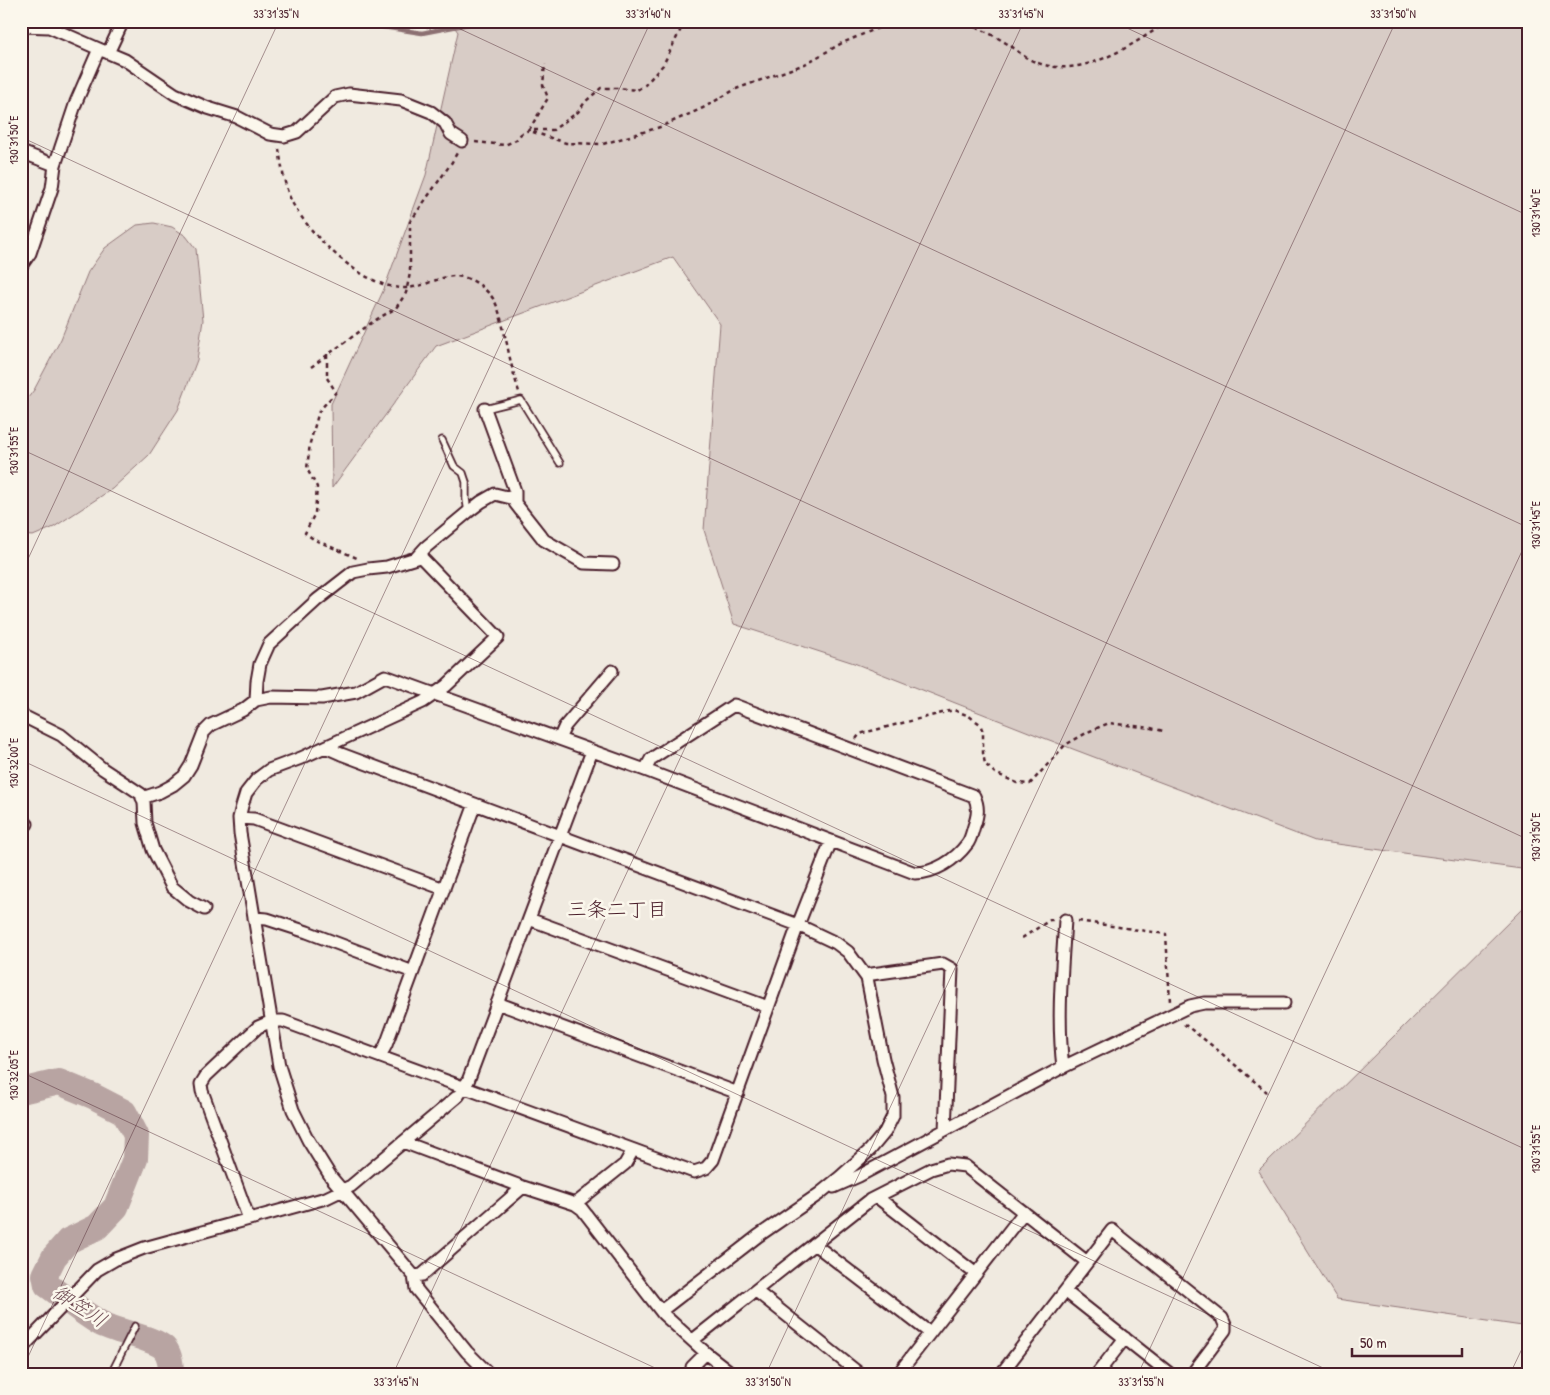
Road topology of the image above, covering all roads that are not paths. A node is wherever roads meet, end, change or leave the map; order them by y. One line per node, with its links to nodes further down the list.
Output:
1 (123, 21): 3 (street)
2 (21, 26): 3 (street)
3 (103, 51): 4 (street); 6 (street)
4 (462, 141)
5 (21, 152): 6 (street)
6 (55, 165): 7 (street)
7 (21, 266)
8 (485, 409): 10 (lane); 11 (street)
9 (442, 440): 12 (lane)
10 (560, 463)
11 (515, 499): 12 (street); 14 (street)
12 (468, 512): 13 (street)
13 (419, 555): 16 (street); 17 (street)
14 (613, 564)
15 (612, 671): 19 (street)
16 (435, 694): 17 (street); 19 (street); 20 (street)
17 (256, 700): 23 (street)
18 (21, 714): 23 (street)
19 (559, 739): 21 (street)
20 (326, 747): 24 (street); 25 (street)
21 (592, 750): 22 (street); 26 (street)
22 (646, 770): 27 (street); 27 (street)
23 (142, 798): 29 (street)
24 (475, 804): 26 (street); 28 (street)
25 (239, 818): 28 (street); 30 (street)
26 (560, 836): 31 (street); 33 (street)
27 (831, 841): 33 (street)
28 (444, 889): 34 (street)
29 (204, 909)
30 (254, 918): 34 (street); 39 (street)
31 (528, 918): 36 (street); 38 (street)
32 (1065, 920): 41 (street)
33 (798, 925): 35 (street); 38 (street)
34 (413, 972): 40 (street)
35 (865, 975): 44 (street); 49 (street)
36 (497, 1003): 42 (street); 43 (street)
37 (1284, 1003): 41 (street)
38 (768, 1008): 43 (street)
39 (272, 1021): 40 (street); 48 (street); 53 (street)
40 (380, 1056): 42 (street)
41 (1063, 1067): 44 (street)
42 (465, 1088): 45 (street); 46 (street)
43 (738, 1093): 46 (street)
44 (945, 1130): 49 (street)
45 (403, 1142): 47 (street); 48 (street)
46 (633, 1150): 51 (street)
47 (522, 1187): 51 (street); 57 (street)
48 (342, 1190): 53 (street); 57 (street)
49 (819, 1194): 60 (street)
50 (877, 1197): 52 (street); 54 (street); 56 (street)
51 (575, 1204): 60 (street)
52 (1024, 1212): 55 (street); 56 (street)
53 (249, 1219): 65 (street)
54 (814, 1244): 58 (street); 62 (street)
55 (1087, 1262): 59 (street); 76 (street)
56 (976, 1274): 62 (street)
57 (414, 1276): 69 (street)
58 (756, 1291): 64 (street); 71 (street)
59 (1065, 1291): 63 (street); 73 (street)
60 (661, 1311): 64 (street)
61 (135, 1326): 68 (lane)
62 (930, 1333): 72 (street)
63 (1125, 1338): 74 (street); 75 (street)
64 (693, 1340): 66 (street)
65 (21, 1348)
66 (706, 1353): 67 (street); 70 (street)
67 (692, 1367)
68 (111, 1374)
69 (489, 1374)
70 (732, 1374)
71 (860, 1374)
72 (898, 1374)
73 (1001, 1374)
74 (1097, 1374)
75 (1170, 1374)
76 (1192, 1374)

